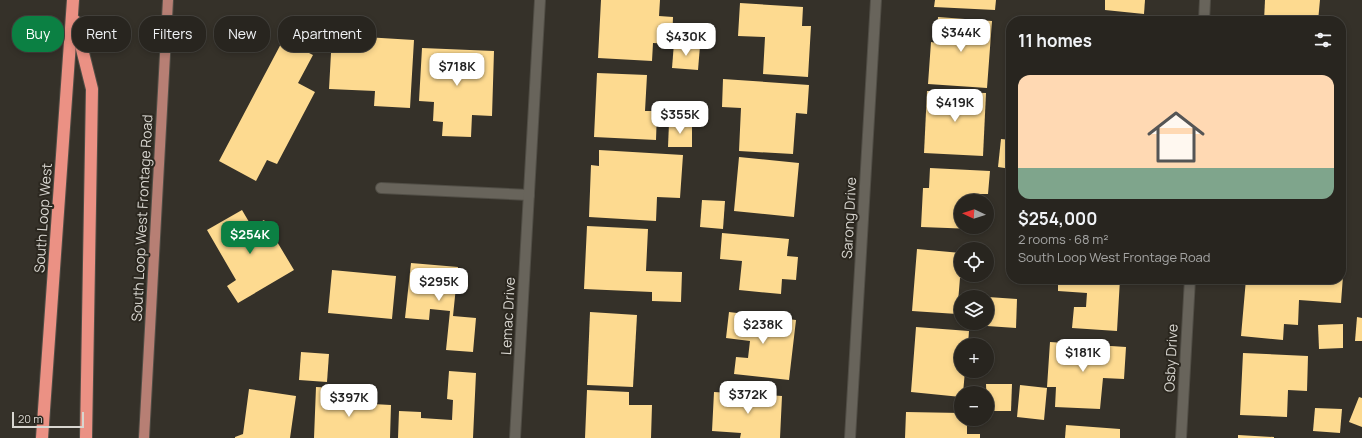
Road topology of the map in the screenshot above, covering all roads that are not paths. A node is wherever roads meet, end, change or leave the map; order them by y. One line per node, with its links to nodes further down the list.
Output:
1 (168, 0): 12 (main road, South Loop West Frontage Road)
2 (540, 0): 8 (street, Lemac Drive)
3 (876, 0): 14 (street, Sarong Drive)
4 (1205, 0): 6 (street)
5 (73, 6): 10 (highway, South Loop West); 11 (highway)
6 (1204, 16)
7 (381, 188): 8 (street)
8 (529, 195): 13 (street, Lemac Drive)
9 (1190, 284): 15 (street, Osby Drive)
10 (42, 438)
11 (86, 438)
12 (144, 438)
13 (515, 438)
14 (850, 438)
15 (1180, 438)

